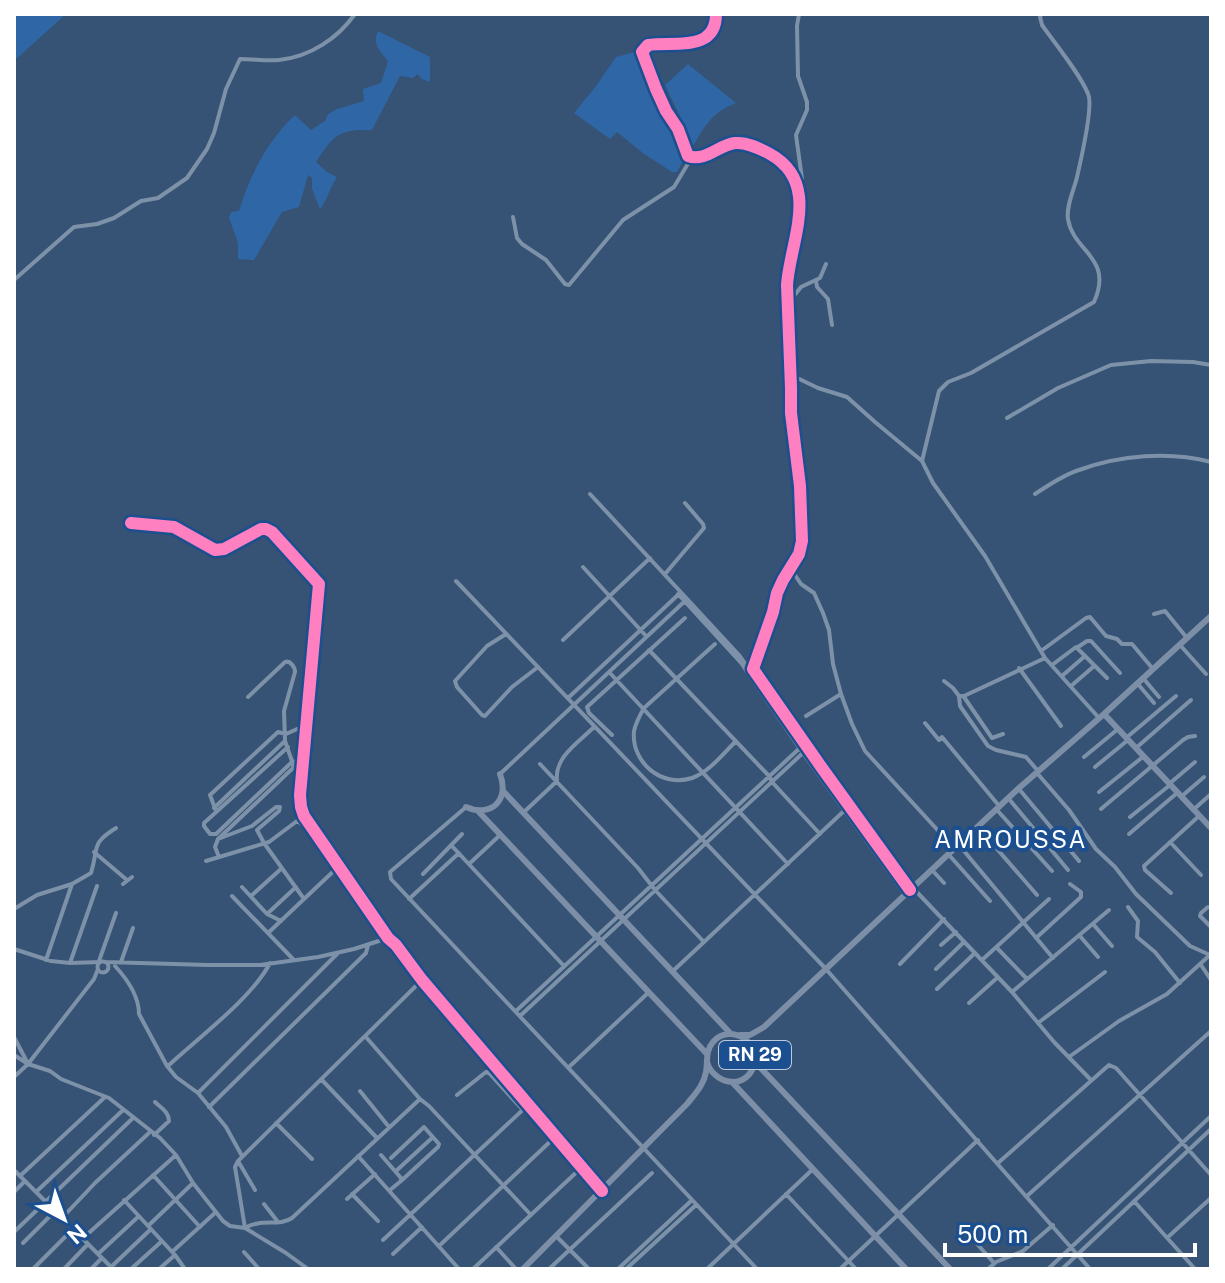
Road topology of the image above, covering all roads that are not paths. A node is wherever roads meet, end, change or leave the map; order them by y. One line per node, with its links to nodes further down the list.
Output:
1 (355, 14): 9 (street)
2 (716, 14): 5 (street)
3 (799, 14): 6 (street)
4 (1042, 14): 16 (street)
5 (692, 157): 6 (street); 7 (street)
6 (798, 198): 11 (street)
7 (513, 217)
8 (826, 264): 10 (street)
9 (14, 280)
10 (816, 281): 11 (street); 12 (street)
11 (788, 304): 14 (street)
12 (832, 325)
13 (1211, 365): 15 (street)
14 (791, 375): 16 (street); 24 (street)
15 (1007, 418)
16 (922, 461): 42 (street)
17 (1211, 462): 19 (street)
18 (590, 494): 22 (street)
19 (1035, 494)
20 (685, 503): 25 (street)
21 (131, 523): 73 (street)
22 (650, 558): 25 (street); 28 (street)
23 (583, 567): 28 (street)
24 (791, 568): 60 (street); 156 (street)
25 (665, 574): 27 (street)
26 (456, 581): 34 (street)
27 (680, 593): 29 (street); 33 (street)
28 (610, 596): 33 (street); 37 (street)
29 (686, 600): 35 (street); 85 (street)
30 (1154, 614): 36 (street)
31 (1211, 616): 36 (main road, RN 29)
32 (685, 618): 41 (street)
33 (640, 629): 35 (street); 65 (street)
34 (506, 633): 47 (street); 47 (street)
35 (646, 636): 50 (street)
36 (1187, 638): 39 (main road, RN 29)
37 (563, 640)
38 (715, 644): 55 (street)
39 (1180, 645): 49 (main road, RN 29); 52 (street)
40 (1078, 647): 43 (street); 45 (street); 51 (street)
41 (649, 650): 55 (street); 56 (street)
42 (1041, 651): 44 (street); 49 (street)
43 (1085, 656): 46 (street); 53 (street)
44 (1045, 658): 45 (street); 48 (street)
45 (1052, 665): 53 (street)
46 (1094, 666): 54 (street); 59 (street)
47 (538, 667): 65 (street)
48 (1019, 668): 61 (street); 74 (street)
49 (1153, 669): 58 (main road, RN 29)
50 (609, 672): 56 (street); 68 (street)
51 (1120, 673)
52 (1206, 674)
53 (1062, 676): 59 (street)
54 (1107, 678)
55 (676, 679): 69 (street); 82 (street)
56 (616, 680): 69 (street); 79 (street)
57 (944, 681): 61 (street)
58 (1140, 681): 64 (street); 67 (street); 71 (main road, RN 29)
59 (1071, 686): 71 (street)
60 (841, 694): 70 (street); 131 (street)
61 (961, 696): 78 (street); 95 (street)
62 (1176, 696): 81 (street)
63 (248, 697): 77 (street)
64 (1159, 697)
65 (568, 698): 68 (street)
66 (1191, 700): 84 (street)
67 (1154, 703)
68 (575, 705): 75 (street); 96 (street)
69 (643, 709): 94 (street); 94 (street)
70 (806, 716)
71 (1102, 716): 76 (main road); 95 (main road, RN 29)
72 (925, 723): 108 (street)
73 (306, 725): 77 (street); 91 (street)
74 (1061, 726)
75 (594, 727): 99 (street); 127 (street)
76 (1118, 729): 81 (main road); 87 (street)
77 (286, 734): 83 (street); 110 (street)
78 (1003, 734)
79 (612, 735)
80 (1195, 736): 92 (street)
81 (1127, 739): 84 (main road); 93 (street)
82 (735, 742): 94 (street); 98 (street)
83 (286, 744): 89 (street); 110 (street)
84 (1136, 748): 86 (main road)
85 (802, 750): 98 (street); 112 (street)
86 (1144, 756): 92 (main road); 103 (street)
87 (1084, 757)
88 (1195, 762): 100 (street)
89 (294, 764): 91 (street); 110 (street); 126 (street)
90 (540, 764): 99 (street)
91 (303, 765): 121 (street)
92 (1152, 766): 100 (main road); 109 (street)
93 (1095, 767)
94 (703, 772): 111 (street)
95 (1038, 772): 101 (main road, RN 29); 194 (street)
96 (500, 774): 102 (main road)
97 (1204, 777): 105 (street)
98 (770, 779): 111 (street); 124 (street)
99 (557, 781): 115 (street); 151 (street)
100 (1170, 785): 105 (main road); 117 (street)
101 (1019, 788): 106 (main road, RN 29); 137 (street)
102 (503, 791): 114 (main road); 115 (main road)
103 (1099, 792)
104 (1211, 794): 113 (street)
105 (1179, 795): 113 (main road); 125 (street)
106 (1009, 799): 108 (main road, RN 29); 143 (street)
107 (466, 807): 114 (main road); 163 (street)
108 (999, 808): 119 (main road, RN 29); 144 (street)
109 (1101, 809)
110 (215, 810)
111 (738, 810): 127 (street); 139 (street)
112 (845, 810): 124 (street); 156 (street)
113 (1193, 810): 116 (main road)
114 (478, 811): 123 (main road)
115 (524, 812): 172 (main road)
116 (1199, 816): 118 (main road); 128 (street)
117 (1130, 817)
118 (1210, 824)
119 (978, 827): 131 (main road, RN 29); 159 (street)
120 (116, 828): 132 (street)
121 (316, 833): 129 (street); 140 (street)
122 (462, 834): 130 (street)
123 (501, 834): 138 (street); 183 (main road)
124 (820, 834): 139 (street)
125 (1129, 834)
126 (218, 839): 129 (street); 135 (street)
127 (704, 841): 151 (street); 155 (street); 158 (street)
128 (1170, 842): 146 (street); 157 (street)
129 (264, 843): 135 (street); 141 (street)
130 (451, 845): 133 (street); 145 (street)
131 (957, 847): 134 (main road, RN 29); 175 (street)
132 (94, 852): 147 (street); 149 (street)
133 (459, 853): 138 (street); 163 (street)
134 (948, 855): 142 (main road, RN 29); 165 (street)
135 (219, 857): 136 (street)
136 (206, 861)
137 (1079, 861)
138 (469, 864): 207 (street)
139 (788, 864): 158 (street)
140 (339, 866): 162 (street); 182 (street)
141 (282, 868): 154 (street); 161 (street)
142 (932, 870): 148 (street); 156 (main road, RN 29)
143 (1068, 870)
144 (1052, 871)
145 (423, 874)
146 (1201, 875)
147 (127, 881)
148 (944, 883)
149 (72, 884): 168 (street); 198 (street)
150 (1070, 884): 184 (street)
151 (651, 885): 155 (street); 172 (street)
152 (97, 886): 201 (street)
153 (242, 887): 161 (street)
154 (296, 887): 162 (street); 171 (street)
155 (655, 890): 172 (street); 185 (street)
156 (909, 891): 173 (street); 208 (main road, RN 29)
157 (1171, 893)
158 (755, 894): 185 (street); 208 (street)
159 (1037, 895)
160 (232, 896): 180 (street)
161 (251, 897): 171 (street)
162 (304, 899): 174 (street)
163 (409, 899): 224 (street)
164 (1049, 899): 175 (street)
165 (990, 901)
166 (1128, 907): 219 (street)
167 (1208, 907): 177 (street)
168 (14, 909)
169 (1109, 910): 176 (street)
170 (116, 913): 203 (street)
171 (267, 914): 174 (street)
172 (622, 916): 183 (street); 212 (main road)
173 (944, 919): 179 (street); 204 (street)
174 (281, 921): 180 (street)
175 (1023, 922): 184 (street); 190 (street)
176 (1093, 924): 181 (street); 189 (street)
177 (1211, 927)
178 (133, 928): 200 (street)
179 (956, 932): 186 (street); 188 (street)
180 (268, 933): 197 (street)
181 (1079, 935): 195 (street); 196 (street)
182 (388, 938): 187 (street); 217 (street)
183 (599, 938): 207 (street); 211 (street); 221 (main road)
184 (1036, 938): 196 (street)
185 (704, 942): 212 (street)
186 (964, 942): 193 (street); 209 (street)
187 (368, 945): 192 (street); 253 (street)
188 (941, 945)
189 (1112, 946)
190 (996, 947): 199 (street); 216 (street)
191 (14, 949): 198 (street)
192 (340, 952): 197 (street); 246 (street)
193 (975, 953): 199 (street); 220 (street)
194 (1210, 954): 205 (street)
195 (1098, 957)
196 (1053, 958): 216 (street)
197 (293, 959): 202 (street)
198 (46, 960): 201 (street)
199 (982, 960): 214 (street)
200 (122, 962): 202 (street); 203 (street); 206 (street)
201 (70, 963): 203 (street)
202 (270, 963): 238 (street)
203 (100, 964): 210 (street); 210 (street); 215 (street)
204 (900, 964)
205 (1201, 964): 218 (street); 219 (street)
206 (115, 966): 210 (street); 238 (street)
207 (564, 966): 211 (street); 224 (street)
208 (825, 968): 226 (main road, RN 29); 265 (street)
209 (936, 969)
210 (106, 971): 215 (street)
211 (569, 971): 224 (street)
212 (673, 971): 228 (main road)
213 (1105, 972): 225 (street)
214 (998, 977): 222 (street); 223 (street)
215 (94, 979): 237 (street)
216 (1027, 979): 222 (street)
217 (422, 980): 230 (street); 252 (street)
218 (1211, 980)
219 (1180, 983): 234 (street)
220 (937, 989)
221 (649, 992): 235 (main road); 239 (street)
222 (1012, 992): 225 (street)
223 (969, 1003)
224 (518, 1014): 239 (street)
225 (1038, 1023): 234 (street)
226 (764, 1027): 229 (main road, RN 29); 232 (main road, RN 29)
227 (1211, 1031): 248 (street)
228 (731, 1034): 229 (main road, RN 29); 235 (main road, RN 29)
229 (740, 1035): 232 (main road, RN 29)
230 (365, 1036): 241 (street); 250 (street)
231 (14, 1037): 237 (street)
232 (754, 1049): 236 (main road, RN 29)
233 (14, 1055): 237 (street)
234 (1069, 1057): 242 (street)
235 (707, 1058): 243 (main road, RN 29); 245 (main road, RN 29)
236 (755, 1062): 243 (main road, RN 29); 311 (main road)
237 (28, 1064): 240 (street); 249 (street)
238 (167, 1066): 246 (street)
239 (568, 1068): 267 (street)
240 (14, 1077)
241 (321, 1079): 258 (street); 264 (street)
242 (1091, 1080): 248 (street); 277 (street)
243 (728, 1082): 245 (main road, RN 29); 279 (main road)
244 (360, 1091): 259 (street)
245 (698, 1091): 267 (main road, RN 29)
246 (198, 1093): 253 (street)
247 (457, 1095): 255 (street)
248 (1140, 1095): 266 (street); 298 (street)
249 (105, 1097): 254 (street); 286 (street)
250 (420, 1099): 259 (street); 273 (street)
251 (155, 1102): 261 (street)
252 (528, 1105): 255 (street); 263 (street)
253 (209, 1107): 271 (street)
254 (123, 1110): 257 (street); 295 (street)
255 (523, 1110): 273 (street)
256 (1211, 1116): 266 (street)
257 (133, 1118): 261 (street); 304 (street)
258 (276, 1123): 271 (street); 275 (street)
259 (389, 1127): 264 (street)
260 (1211, 1129): 268 (street)
261 (152, 1133): 269 (street); 314 (street)
262 (433, 1137): 274 (street); 281 (street); 288 (street)
263 (555, 1137): 278 (street); 290 (street)
264 (377, 1138): 272 (street)
265 (978, 1140): 277 (street); 311 (street)
266 (1183, 1143): 268 (street); 337 (street)
267 (644, 1148): 293 (main road, RN 29); 303 (street)
268 (1189, 1150): 285 (street); 305 (street)
269 (176, 1155): 284 (street); 289 (street)
270 (381, 1155): 281 (street)
271 (242, 1156): 276 (street)
272 (358, 1156): 283 (street); 316 (street)
273 (475, 1156): 290 (street); 310 (street)
274 (391, 1158)
275 (312, 1159)
276 (238, 1161): 291 (street); 322 (street)
277 (998, 1163): 298 (street)
278 (581, 1168): 293 (street); 312 (street)
279 (813, 1169): 297 (street); 327 (main road)
280 (14, 1170): 286 (street)
281 (396, 1171): 288 (street)
282 (652, 1173): 338 (street)
283 (375, 1174): 292 (street); 296 (street)
284 (153, 1175): 301 (street); 302 (street)
285 (1211, 1175)
286 (20, 1176): 287 (street)
287 (25, 1181): 294 (street); 295 (street)
288 (401, 1181): 292 (street)
289 (193, 1183): 302 (street); 309 (street)
290 (504, 1186): 312 (street); 335 (street)
291 (255, 1190)
292 (390, 1190): 310 (street)
293 (602, 1191): 325 (main road, RN 29)
294 (14, 1192)
295 (36, 1192): 304 (street)
296 (352, 1194): 300 (street); 315 (street)
297 (786, 1194): 334 (street); 344 (street)
298 (1027, 1196): 317 (street)
299 (1211, 1198): 328 (street)
300 (347, 1199)
301 (124, 1200): 313 (street); 329 (street)
302 (176, 1200): 318 (street); 321 (street)
303 (692, 1200): 307 (street); 326 (street)
304 (45, 1201): 308 (street); 324 (street)
305 (1134, 1201): 328 (street); 342 (street)
306 (264, 1204): 316 (street)
307 (696, 1205): 326 (street); 334 (street)
308 (55, 1211): 314 (street); 332 (street)
309 (216, 1212): 318 (street); 322 (street)
310 (411, 1214): 319 (street); 330 (street)
311 (899, 1214): 327 (street); 368 (main road)
312 (531, 1215): 336 (street)
313 (139, 1216): 321 (street); 343 (street)
314 (62, 1218): 323 (street)
315 (378, 1221)
316 (278, 1222): 322 (street)
317 (1053, 1225): 337 (street); 345 (street)
318 (200, 1227): 340 (street)
319 (422, 1227): 335 (street); 341 (street)
320 (962, 1227): 345 (street)
321 (149, 1228): 331 (street); 346 (street)
322 (245, 1228): 354 (street)
323 (73, 1229): 329 (street); 347 (street)
324 (14, 1232)
325 (556, 1236): 338 (street); 358 (main road, RN 29)
326 (657, 1236): 361 (street); 362 (street)
327 (875, 1236): 344 (street); 367 (main road)
328 (1168, 1238): 373 (street)
329 (82, 1239): 333 (street)
330 (383, 1240)
331 (162, 1241): 340 (street); 350 (street)
332 (23, 1243)
333 (88, 1244): 343 (street); 348 (street)
334 (733, 1244): 363 (street); 364 (street)
335 (439, 1246): 355 (street)
336 (496, 1247): 356 (street); 357 (street)
337 (1071, 1248): 342 (street); 370 (street)
338 (570, 1250): 359 (street); 360 (street)
339 (244, 1252): 353 (street)
340 (174, 1253): 351 (street); 352 (street)
341 (393, 1254)
342 (1077, 1255): 371 (street); 372 (street)
343 (100, 1256): 346 (street); 349 (street)
344 (849, 1261): 365 (street); 366 (street)
345 (994, 1263): 369 (street)
346 (112, 1268)
347 (33, 1269)
348 (64, 1269)
349 (91, 1269)
350 (131, 1269)
351 (159, 1269)
352 (185, 1269)
353 (259, 1269)
354 (308, 1269)
355 (459, 1269)
356 (473, 1269)
357 (516, 1269)
358 (523, 1269)
359 (549, 1269)
360 (589, 1269)
361 (618, 1269)
362 (626, 1269)
363 (707, 1269)
364 (757, 1269)
365 (840, 1269)
366 (856, 1269)
367 (906, 1269)
368 (950, 1269)
369 (988, 1269)
370 (1048, 1269)
371 (1062, 1269)
372 (1090, 1269)
373 (1195, 1269)

